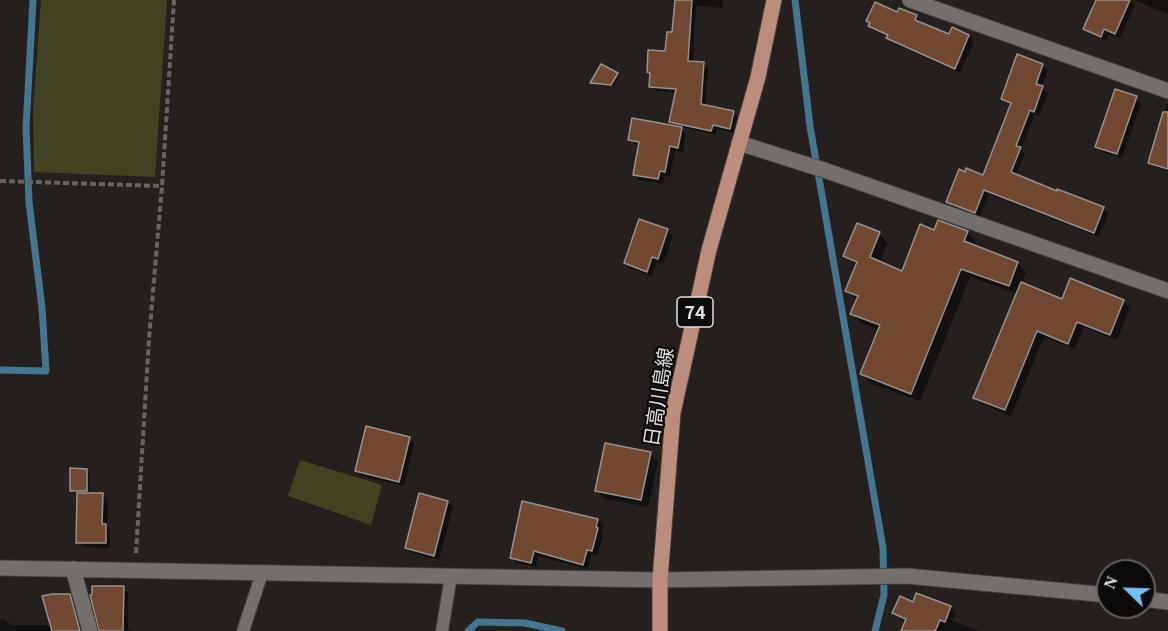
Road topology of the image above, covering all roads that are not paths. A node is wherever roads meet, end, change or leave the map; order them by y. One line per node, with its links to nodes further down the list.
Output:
1 (774, 0): 4 (main road, 日高川島線 / 74)
2 (910, 0): 3 (street)
3 (1168, 91)
4 (739, 143): 5 (street); 10 (main road, 日高川島線 / 74)
5 (1168, 291)
6 (0, 568): 7 (street)
7 (73, 569): 8 (street); 12 (street)
8 (261, 573): 9 (street); 13 (lane)
9 (451, 576): 10 (street); 14 (lane)
10 (660, 579): 11 (street); 15 (main road, 日高川島線 / 74)
11 (1096, 595)
12 (90, 631)
13 (243, 631)
14 (442, 631)
15 (660, 631)

